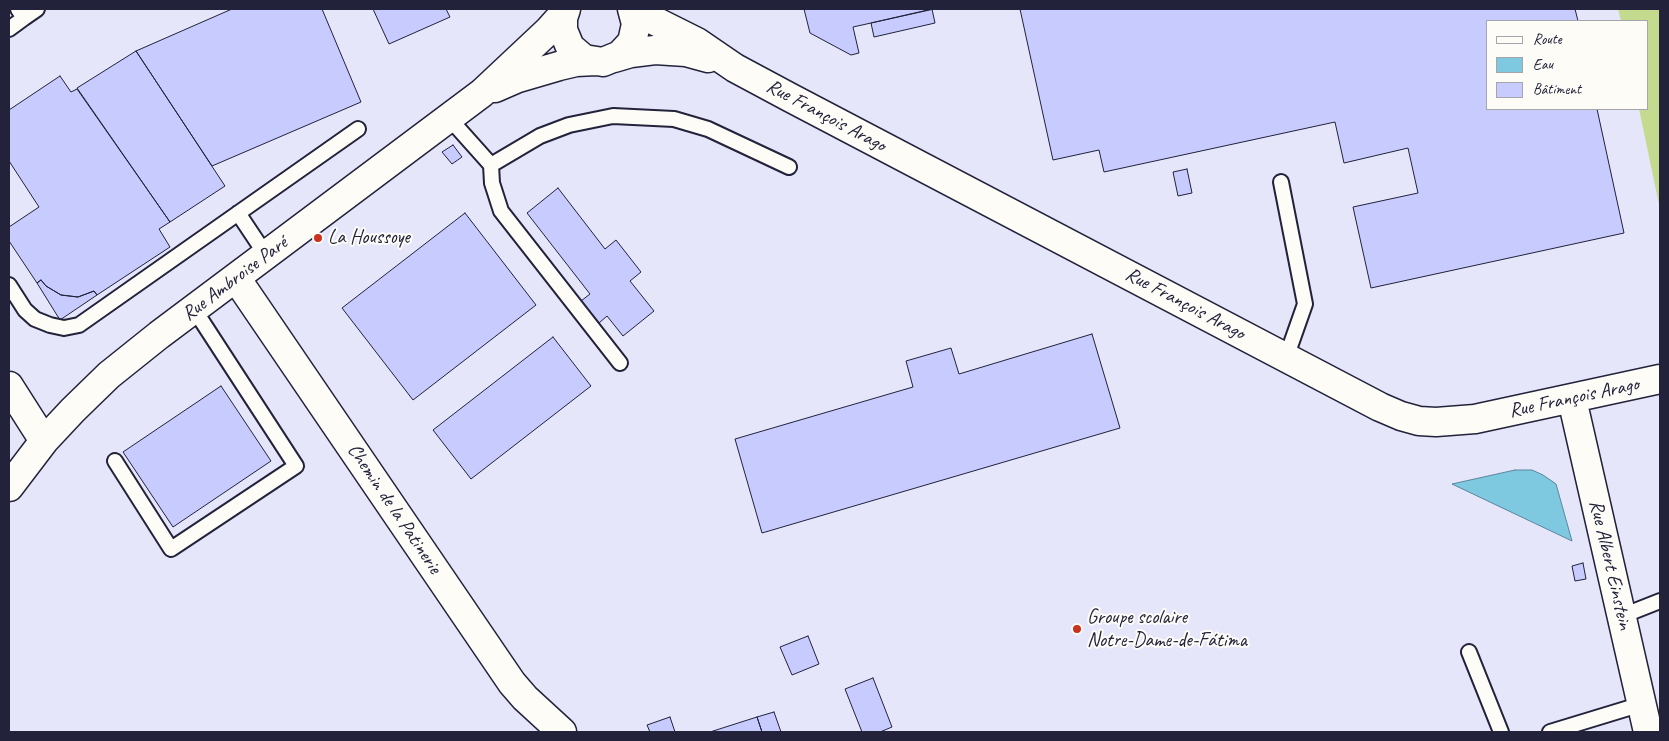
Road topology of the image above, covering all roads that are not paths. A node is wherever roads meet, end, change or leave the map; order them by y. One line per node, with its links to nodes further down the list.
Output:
1 (37, 9): 5 (lane)
2 (632, 9): 7 (street)
3 (637, 9): 8 (street, Rue François Arago)
4 (566, 10): 7 (street); 9 (street, Rue Ambroise Paré)
5 (21, 14): 6 (lane)
6 (9, 29)
7 (605, 60): 8 (street, Rue François Arago); 9 (street, Rue Ambroise Paré)
8 (735, 68): 20 (street, Rue François Arago)
9 (482, 94): 10 (street, Rue Ambroise Paré)
10 (449, 118): 12 (lane); 16 (street, Rue Ambroise Paré)
11 (358, 129): 15 (lane)
12 (491, 165): 13 (lane); 21 (lane)
13 (789, 166)
14 (1281, 182): 20 (lane)
15 (238, 213): 16 (lane); 18 (lane)
16 (266, 255): 17 (street, Rue Ambroise Paré)
17 (236, 278): 19 (street, Rue Ambroise Paré); 32 (street, Chemin de la Patinerie)
18 (9, 285)
19 (194, 309): 25 (street, Rue Ambroise Paré); 26 (lane)
20 (1286, 358): 24 (street, Rue François Arago)
21 (620, 363)
22 (1660, 379): 24 (street, Rue François Arago)
23 (9, 386): 25 (street)
24 (1572, 399): 29 (street, Rue Albert Einstein)
25 (44, 441): 27 (street, Rue Ambroise Paré)
26 (115, 462)
27 (9, 487)
28 (1660, 601): 29 (lane)
29 (1622, 616): 31 (street, Rue Albert Einstein)
30 (1469, 652): 33 (lane)
31 (1642, 704): 34 (lane); 35 (street, Rue Albert Einstein)
32 (562, 732)
33 (1501, 732)
34 (1550, 732)
35 (1648, 732)

